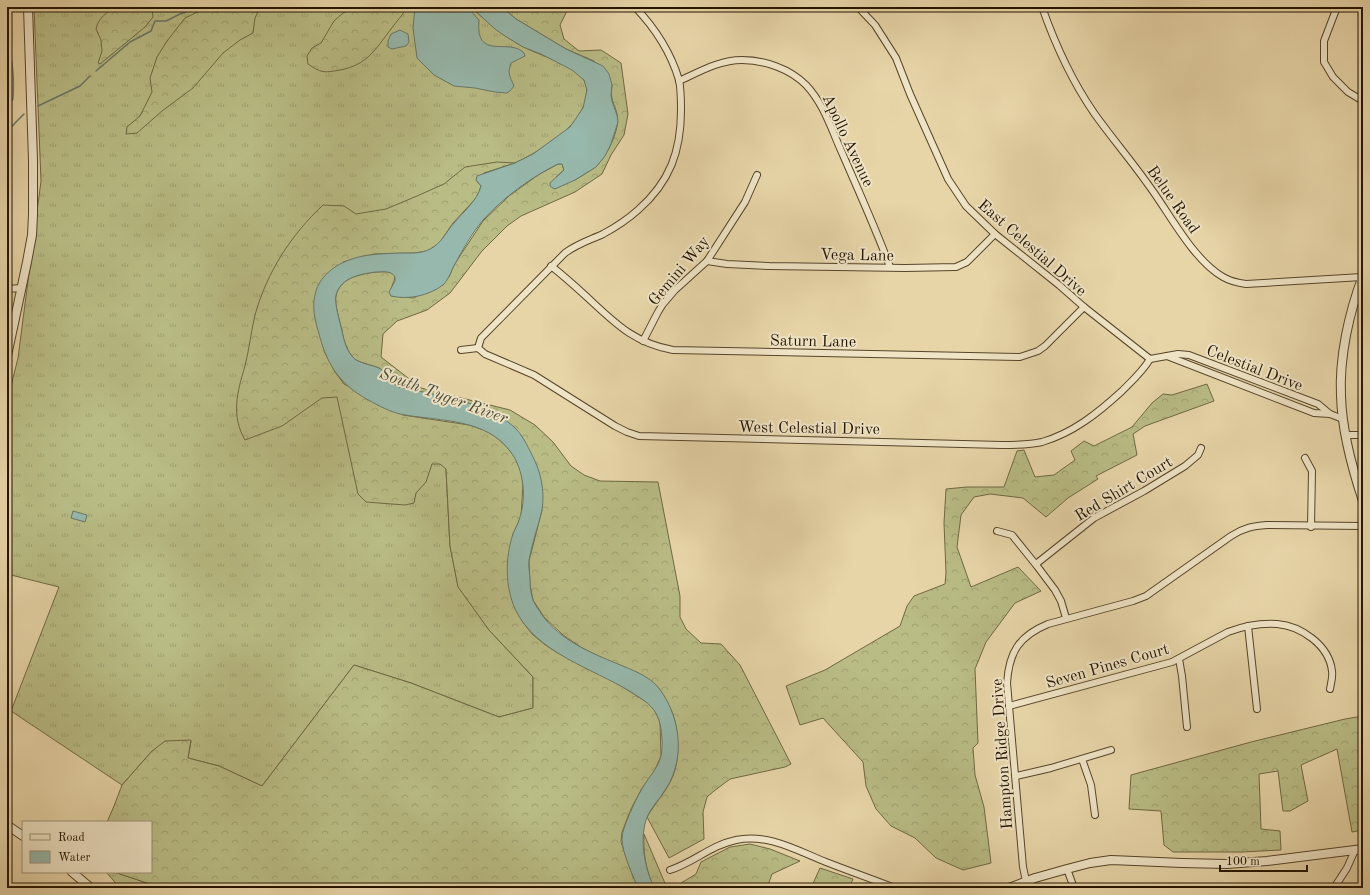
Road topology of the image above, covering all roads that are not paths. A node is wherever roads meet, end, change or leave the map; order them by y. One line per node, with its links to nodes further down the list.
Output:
1 (28, 7): 14 (street)
2 (635, 7): 6 (street)
3 (858, 7): 9 (street, East Celestial Drive)
4 (1042, 7): 13 (street, Belue Road)
5 (1337, 7): 7 (street)
6 (679, 81): 11 (street); 12 (street, Apollo Avenue)
7 (1363, 101)
8 (756, 175): 10 (street, Gemini Way)
9 (995, 234): 12 (street, Vega Lane); 16 (street, East Celestial Drive)
10 (707, 261): 12 (street, Vega Lane); 17 (street, Gemini Way)
11 (551, 266): 17 (street, Saturn Lane); 18 (street)
12 (890, 267)
13 (1363, 277): 24 (street)
14 (21, 288): 15 (street); 20 (street)
15 (7, 289)
16 (1084, 307): 17 (street, Saturn Lane); 22 (street, East Celestial Drive)
17 (644, 341)
18 (478, 348): 19 (street); 22 (street, West Celestial Drive)
19 (461, 350)
20 (7, 356)
21 (1167, 356): 22 (street, Celestial Drive); 23 (street, Celestial Drive); 23 (street, Celestial Drive)
22 (1150, 359)
23 (1330, 414): 24 (street, Celestial Drive)
24 (1343, 419): 25 (street)
25 (1346, 435): 26 (street); 29 (street)
26 (1363, 435)
27 (1201, 448): 33 (street, Red Shirt Court)
28 (1306, 458): 30 (street)
29 (1363, 501)
30 (1311, 526): 31 (street, Hampton Ridge Drive); 34 (street, Hampton Ridge Drive)
31 (1363, 526)
32 (997, 530): 33 (street)
33 (1036, 564): 34 (street)
34 (1066, 618): 38 (street, Hampton Ridge Drive)
35 (1248, 626): 36 (street, Seven Pines Court); 37 (street, Seven Pines Court); 39 (street)
36 (1179, 659): 38 (street, Seven Pines Court); 40 (street)
37 (1330, 689)
38 (1009, 706): 43 (street, Hampton Ridge Drive)
39 (1256, 709)
40 (1187, 727)
41 (1111, 750): 42 (street)
42 (1082, 759): 43 (street); 44 (street)
43 (1016, 776): 51 (street, Hampton Ridge Drive)
44 (1095, 815)
45 (7, 825): 46 (street)
46 (22, 835)
47 (1359, 849): 48 (street); 56 (street)
48 (1067, 869): 51 (street); 55 (street)
49 (670, 870): 53 (street)
50 (73, 873): 52 (street)
51 (1026, 881): 54 (street)
52 (91, 888)
53 (894, 888)
54 (1009, 888)
55 (1074, 888)
56 (1334, 888)

